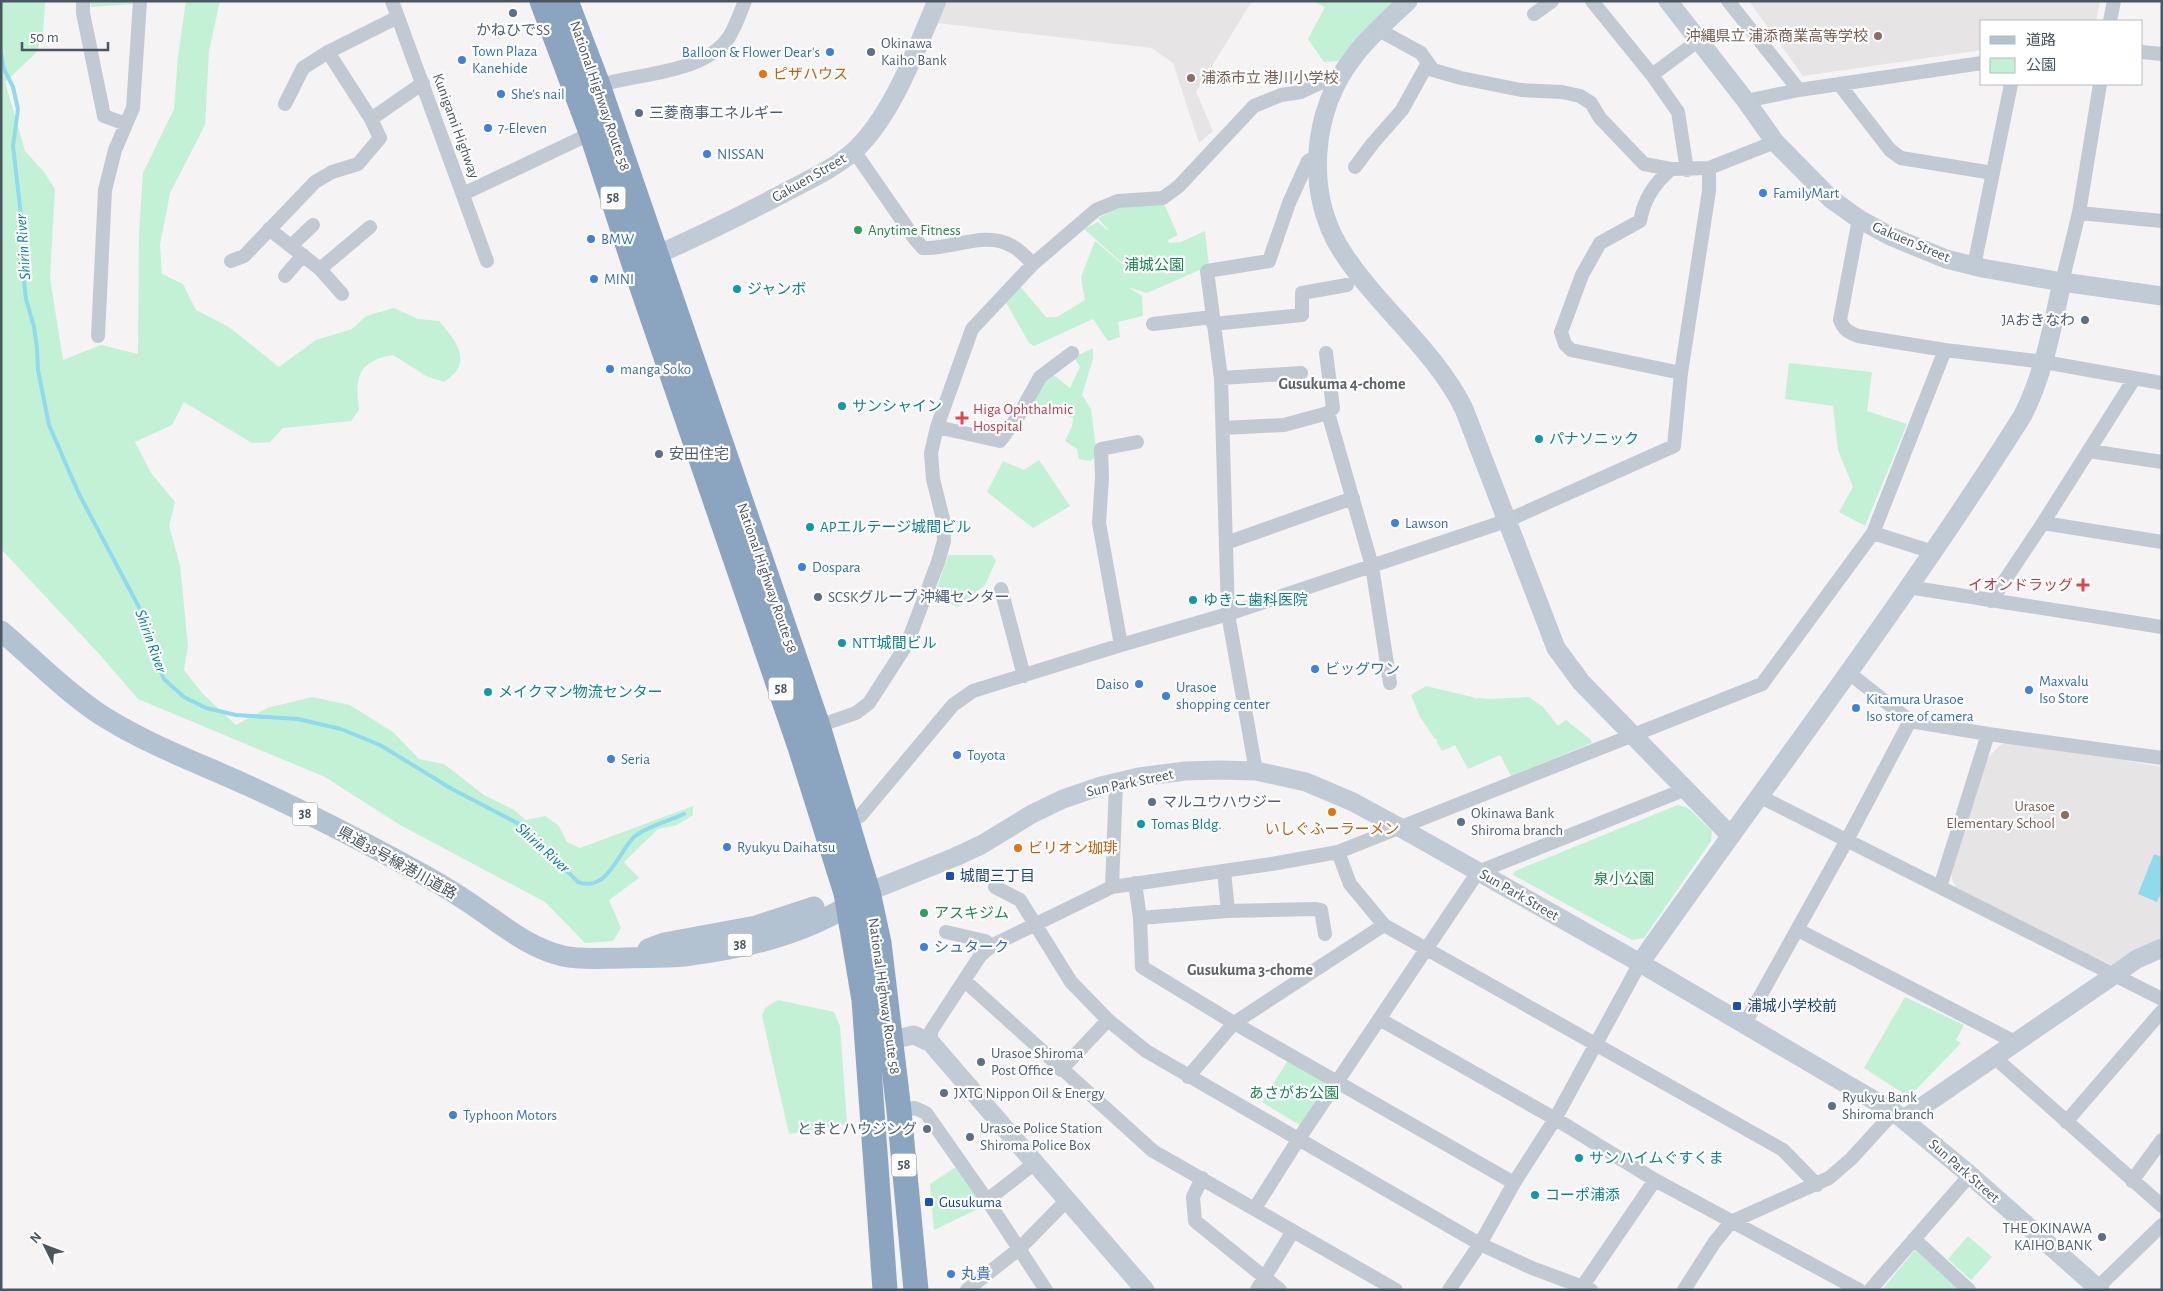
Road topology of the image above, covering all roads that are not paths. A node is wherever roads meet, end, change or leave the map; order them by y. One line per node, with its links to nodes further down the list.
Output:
1 (83, 1): 35 (street)
2 (140, 1): 35 (street)
3 (392, 1): 15 (street, Kunigami Highway)
4 (542, 1): 30 (highway, National Highway Route 58 / 58)
5 (566, 1): 30 (highway, National Highway Route 58 / 58)
6 (745, 1): 30 (street)
7 (937, 1): 38 (street, Gakuen Street)
8 (1408, 1): 17 (street)
9 (1552, 1): 14 (street)
10 (1592, 1): 24 (street)
11 (1668, 1): 18 (street, Gakuen Street)
12 (2114, 1): 16 (street)
13 (1730, 2): 31 (street)
14 (1534, 14)
15 (398, 17): 19 (street); 25 (street, Kunigami Highway)
16 (2110, 20)
17 (1377, 29): 22 (street); 26 (street)
18 (1699, 40): 24 (street); 32 (street, Gakuen Street)
19 (328, 52): 33 (street); 34 (street)
20 (2143, 52): 21 (street)
21 (2162, 54)
22 (1428, 63): 40 (street); 42 (street)
23 (1980, 64): 27 (street)
24 (1652, 76): 43 (street)
25 (423, 83): 34 (street); 45 (street, Kunigami Highway)
26 (1335, 84): 39 (street); 57 (street)
27 (1839, 84): 31 (street); 44 (street)
28 (2011, 85): 44 (street)
29 (2100, 85): 46 (street)
30 (587, 89): 36 (highway, National Highway Route 58 / 58)
31 (1799, 90): 32 (street)
32 (1746, 101): 37 (street, Gakuen Street)
33 (285, 104)
34 (371, 119): 51 (street)
35 (126, 124): 67 (street)
36 (601, 129): 45 (street); 54 (highway, National Highway Route 58 / 58)
37 (1774, 142): 41 (street); 47 (street, Gakuen Street)
38 (854, 151): 54 (street, Gakuen Street); 57 (street)
39 (1318, 156): 65 (street); 85 (street)
40 (1355, 168)
41 (1709, 168): 43 (street); 72 (street)
42 (1671, 169): 43 (street); 72 (street)
43 (1688, 170)
44 (1993, 173): 58 (street)
45 (463, 194): 55 (street, Kunigami Highway)
46 (2079, 213): 48 (street); 61 (street)
47 (1859, 219): 58 (street, Gakuen Street); 68 (street)
48 (2162, 221)
49 (313, 225): 52 (street)
50 (370, 227): 59 (street)
51 (270, 228): 52 (street); 56 (street)
52 (291, 246): 53 (street)
53 (303, 255): 59 (street); 60 (street)
54 (646, 260): 77 (highway, National Highway Route 58 / 58)
55 (487, 261)
56 (231, 262)
57 (1033, 264): 79 (street)
58 (1974, 266): 61 (street, Gakuen Street)
59 (320, 269): 63 (street)
60 (286, 276)
61 (2062, 282): 64 (street, Gakuen Street); 71 (street)
62 (1346, 285): 65 (street)
63 (342, 294)
64 (2162, 296)
65 (1213, 320): 66 (street); 74 (street)
66 (1152, 324)
67 (98, 336)
68 (1945, 350): 71 (street); 87 (street)
69 (1326, 352): 78 (street)
70 (1072, 354): 79 (street)
71 (2044, 362): 75 (street); 90 (street)
72 (1681, 373): 85 (street)
73 (1301, 374): 74 (street)
74 (1221, 378): 80 (street)
75 (2134, 379): 76 (street); 82 (street)
76 (2162, 383)
77 (696, 406): 103 (highway, National Highway Route 58 / 58); 122 (highway, National Highway Route 58 / 58)
78 (1328, 414): 80 (street); 84 (street)
79 (937, 427): 103 (street)
80 (1223, 428): 89 (street)
81 (1138, 442): 98 (street)
82 (2089, 451): 83 (street); 86 (street)
83 (2162, 462)
84 (1353, 498): 89 (street); 91 (street)
85 (1506, 521): 91 (street); 104 (street)
86 (2044, 523): 88 (street); 94 (street)
87 (1873, 533): 90 (street); 104 (street)
88 (2162, 542)
89 (1226, 543): 95 (street)
90 (1933, 552): 92 (street)
91 (1372, 566): 95 (street); 101 (street)
92 (1908, 587): 94 (street); 99 (street)
93 (1001, 589): 100 (street)
94 (1991, 601): 96 (street)
95 (1228, 614): 98 (street); 107 (street)
96 (2162, 627)
97 (1, 631): 122 (main road, 県道38号線港川道路 / 38)
98 (1121, 645): 100 (street)
99 (1849, 673): 102 (street); 110 (street)
100 (1024, 676): 111 (street)
101 (1390, 683)
102 (1910, 721): 105 (street); 114 (street)
103 (818, 726): 111 (highway, National Highway Route 58 / 58)
104 (1632, 734): 109 (street); 112 (street)
105 (1988, 734): 106 (street); 121 (street)
106 (2162, 758)
107 (1256, 771): 108 (street, Sun Park Street); 112 (street, Sun Park Street)
108 (1116, 783): 120 (street); 122 (street, Sun Park Street)
109 (1686, 789): 113 (street); 117 (street)
110 (1759, 796): 113 (street); 114 (street)
111 (847, 825): 122 (highway, National Highway Route 58 / 58)
112 (1399, 827): 115 (street); 117 (street, Sun Park Street)
113 (1730, 835): 133 (street)
114 (1848, 840): 121 (street); 127 (street)
115 (1338, 852): 116 (street); 125 (street)
116 (1224, 872): 118 (street); 123 (street)
117 (1478, 872): 132 (street); 133 (street, Sun Park Street)
118 (1134, 883): 120 (street); 124 (street)
119 (995, 887): 126 (street)
120 (1112, 887): 126 (street)
121 (1940, 887): 134 (street)
122 (854, 897): 142 (highway, National Highway Route 58 / 58); 176 (highway, National Highway Route 58 / 58)
123 (1228, 911): 124 (street); 129 (street)
124 (1140, 918): 140 (street)
125 (1384, 925): 132 (street); 140 (street)
126 (1035, 926): 130 (street); 138 (street)
127 (1798, 930): 141 (street); 143 (street)
128 (946, 932): 130 (street)
129 (1325, 934)
130 (992, 946): 135 (street)
131 (2162, 948): 134 (street)
132 (1426, 950): 139 (street); 145 (street)
133 (1640, 963): 141 (street, Sun Park Street); 145 (street)
134 (2114, 974): 136 (street); 143 (street)
135 (964, 981): 144 (street); 147 (street)
136 (2162, 999)
137 (2162, 1012): 153 (street)
138 (1108, 1020): 147 (street); 148 (street)
139 (1381, 1020): 149 (street); 152 (street)
140 (1234, 1023): 148 (street); 149 (street)
141 (1744, 1025): 151 (street, Sun Park Street)
142 (891, 1040): 144 (street); 150 (highway, National Highway Route 58 / 58)
143 (2015, 1042): 146 (street)
144 (931, 1043): 156 (street)
145 (1596, 1046): 152 (street); 162 (street)
146 (1994, 1056): 151 (street); 153 (street)
147 (1061, 1070): 158 (street)
148 (1188, 1077): 154 (street)
149 (1339, 1082): 154 (street); 161 (street)
150 (900, 1111): 163 (street); 177 (highway, National Highway Route 58 / 58)
151 (1899, 1115): 157 (street, Sun Park Street); 162 (street)
152 (1555, 1119): 159 (street); 161 (street)
153 (2066, 1122): 160 (street)
154 (1298, 1140): 166 (street); 171 (street)
155 (2162, 1140): 160 (street)
156 (1035, 1163): 163 (street); 164 (street)
157 (1970, 1175): 170 (street); 175 (street, Sun Park Street)
158 (1202, 1178): 166 (street); 173 (street)
159 (1655, 1180): 167 (street); 174 (street)
160 (2132, 1181): 165 (street)
161 (1514, 1183): 171 (street)
162 (1817, 1185): 167 (street)
163 (987, 1200): 172 (street)
164 (1067, 1200): 172 (street); 180 (street)
165 (2162, 1206)
166 (1255, 1208): 169 (street)
167 (1731, 1222): 185 (street); 186 (street)
168 (2162, 1225): 175 (street)
169 (1293, 1231): 173 (street); 183 (street)
170 (1914, 1239): 187 (street); 188 (street)
171 (1480, 1244): 174 (street); 184 (street)
172 (1020, 1248): 178 (street); 179 (street)
173 (1264, 1276): 181 (street); 182 (street)
174 (1586, 1288)
175 (2097, 1289)
176 (886, 1290)
177 (916, 1290)
178 (967, 1290)
179 (1046, 1290)
180 (1145, 1290)
181 (1257, 1290)
182 (1280, 1290)
183 (1396, 1290)
184 (1449, 1290)
185 (1684, 1290)
186 (1859, 1290)
187 (1870, 1290)
188 (1969, 1290)

